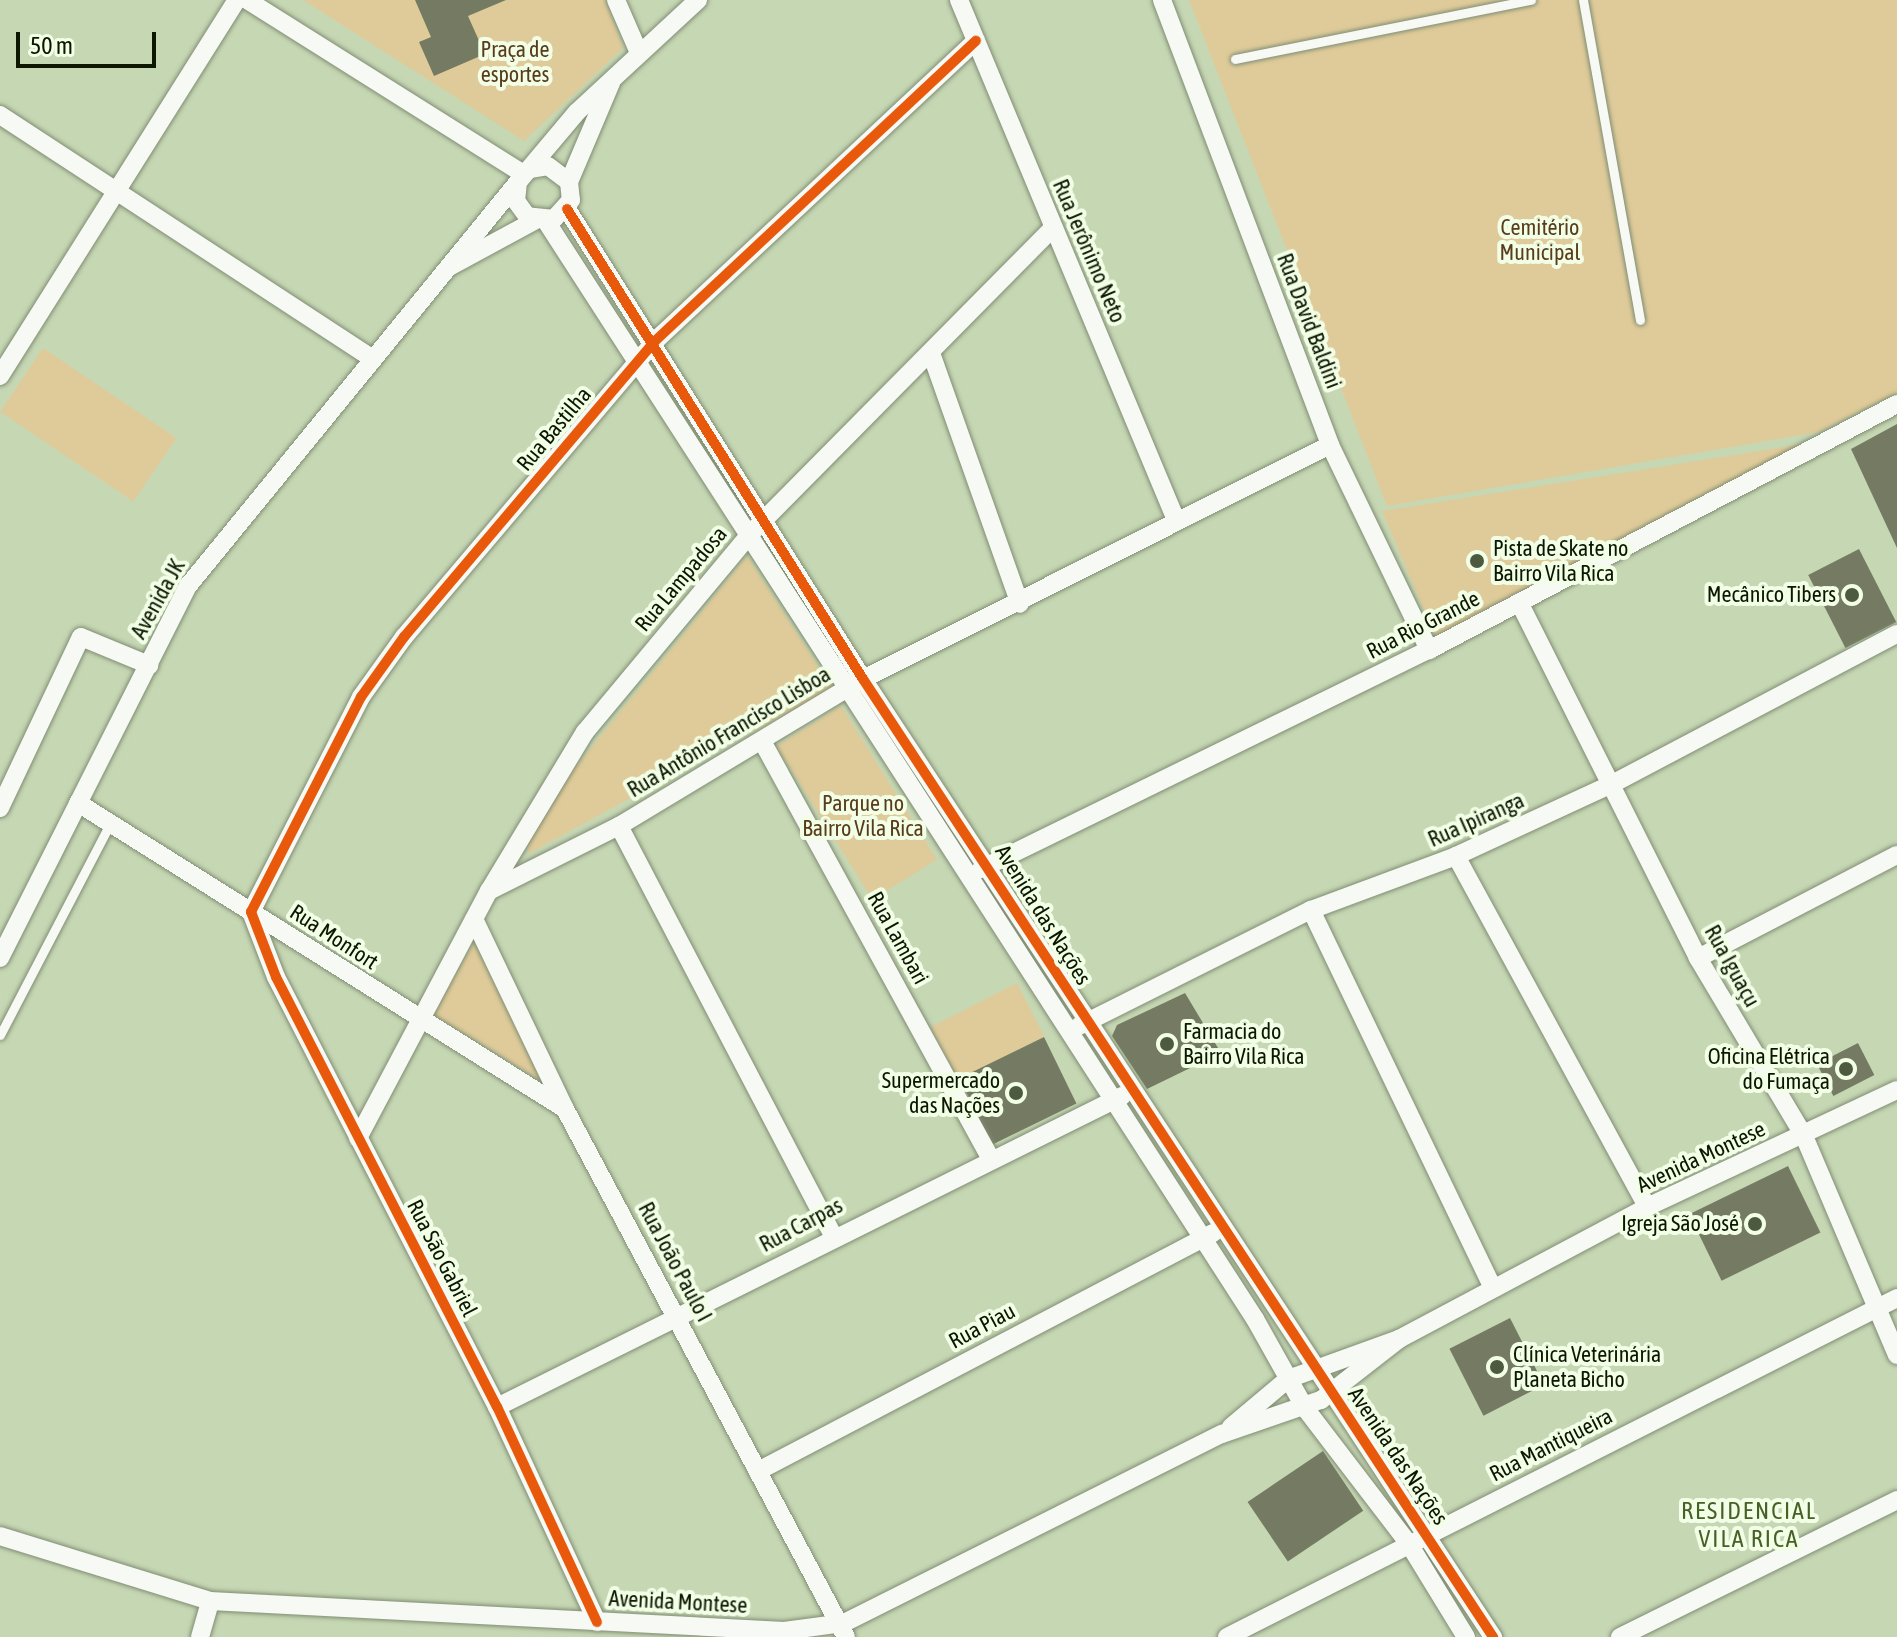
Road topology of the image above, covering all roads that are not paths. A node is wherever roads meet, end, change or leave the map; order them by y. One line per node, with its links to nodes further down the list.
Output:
1 (237, 0): 16 (street)
2 (247, 0): 14 (street)
3 (616, 0): 10 (street)
4 (698, 0): 10 (street, Avenida JK)
5 (959, 0): 9 (street, Rua Jerônimo Neto)
6 (1162, 0): 28 (street, Rua David Baldini)
7 (1531, 0): 11 (lane)
8 (1583, 0): 21 (lane)
9 (976, 41): 19 (street, Rua Jerônimo Neto); 22 (street, Rua Bastilha)
10 (639, 53): 12 (street, Avenida JK)
11 (1235, 59)
12 (611, 83): 14 (street, Avenida JK); 15 (street, Avenida JK)
13 (0, 115): 16 (street)
14 (524, 175): 15 (street); 18 (street); 20 (street, Avenida JK)
15 (569, 182): 17 (street)
16 (120, 195): 24 (street); 26 (street)
17 (567, 209): 18 (street); 22 (street, Avenida das Nações)
18 (541, 221): 20 (street, Avenida JK); 25 (street, Avenida das Nações)
19 (1053, 228): 23 (street, Rua Lampadosa); 30 (street, Rua Jerônimo Neto)
20 (449, 267): 24 (street, Avenida JK)
21 (1640, 320)
22 (654, 342): 25 (street, Rua Bastilha); 29 (street, Avenida das Nações)
23 (931, 353): 29 (street, Rua Lampadosa); 32 (street)
24 (371, 358): 36 (street, Avenida JK)
25 (638, 361): 31 (street, Avenida das Nações); 51 (street, Rua Bastilha)
26 (0, 376)
27 (1897, 404): 33 (street, Rua Rio Grande)
28 (1330, 445): 30 (street, Rua Antônio Francisco Lisboa); 35 (street, Rua David Baldini)
29 (763, 520): 31 (street, Rua Lampadosa); 37 (street, Avenida das Nações)
30 (1176, 520): 32 (street, Rua Antônio Francisco Lisboa)
31 (749, 535): 38 (street, Avenida das Nações); 49 (street, Rua Lampadosa)
32 (1020, 604): 37 (street, Rua Antônio Francisco Lisboa)
33 (1520, 604): 35 (street, Rua Rio Grande); 40 (street, Rua Iguaçu)
34 (1897, 634): 40 (street, Rua Ipiranga)
35 (1429, 650): 47 (street, Rua Rio Grande)
36 (149, 665): 41 (street, Avenida JK); 42 (street)
37 (863, 679): 38 (street, Rua Antônio Francisco Lisboa); 47 (street, Avenida das Nações)
38 (847, 689): 39 (street, Rua Antônio Francisco Lisboa); 48 (street, Avenida das Nações)
39 (762, 741): 44 (street, Rua Antônio Francisco Lisboa); 65 (street, Rua Lambari)
40 (1612, 784): 46 (street, Rua Ipiranga); 54 (street, Rua Iguaçu)
41 (78, 803): 43 (street, Rua Monfort); 53 (street, Avenida JK)
42 (0, 808)
43 (112, 819): 51 (street, Rua Monfort); 58 (lane)
44 (619, 826): 49 (street, Rua Antônio Francisco Lisboa); 68 (street)
45 (1897, 855): 54 (street)
46 (1456, 856): 50 (street, Rua Ipiranga); 66 (street)
47 (990, 866): 48 (street, Rua Rio Grande); 56 (street, Avenida das Nações)
48 (963, 874): 57 (street, Avenida das Nações)
49 (489, 891): 52 (street)
50 (1311, 910): 56 (street, Rua Ipiranga); 70 (street)
51 (251, 912): 55 (street, Rua Monfort); 64 (street, Rua São Gabriel)
52 (474, 919): 55 (street); 62 (street, Rua João Paulo I)
53 (0, 958)
54 (1698, 958): 63 (street, Rua Iguaçu)
55 (418, 1021): 62 (street, Rua Monfort); 64 (street)
56 (1087, 1022): 57 (street, Rua Ipiranga); 60 (street, Avenida das Nações)
57 (1065, 1031): 61 (street, Avenida das Nações)
58 (0, 1035)
59 (1897, 1090): 63 (street, Avenida Montese)
60 (1131, 1092): 61 (street, Rua Carpas); 67 (street, Avenida das Nações)
61 (1111, 1101): 65 (street, Rua Carpas); 69 (street, Avenida das Nações)
62 (565, 1109): 73 (street, Rua João Paulo I)
63 (1804, 1136): 66 (street, Avenida Montese); 72 (street, Rua Iguaçu)
64 (358, 1138): 79 (street, Rua São Gabriel)
65 (990, 1158): 68 (street, Rua Carpas)
66 (1647, 1207): 70 (street, Avenida Montese)
67 (1225, 1227): 69 (street, Rua Piau); 76 (street, Avenida das Nações)
68 (833, 1235): 73 (street, Rua Carpas)
69 (1203, 1238): 77 (street, Avenida das Nações); 82 (street, Rua Piau)
70 (1493, 1288): 74 (street, Avenida Montese)
71 (1897, 1298): 72 (street, Rua Mantiqueira)
72 (1877, 1308): 75 (street, Rua Iguaçu); 84 (street, Rua Mantiqueira)
73 (678, 1320): 79 (street, Rua Carpas); 82 (street, Rua João Paulo I)
74 (1399, 1339): 76 (street, Avenida Montese); 78 (street, Avenida Montese)
75 (1897, 1355)
76 (1314, 1367): 77 (street, Avenida Montese); 78 (street, Avenida das Nações)
77 (1288, 1379): 80 (street, Avenida das Nações); 81 (street, Avenida Montese)
78 (1332, 1394): 80 (street, Avenida Montese); 84 (street, Avenida das Nações)
79 (497, 1407): 88 (street, Rua São Gabriel)
80 (1305, 1408): 81 (street, Avenida Montese); 86 (street, Avenida das Nações)
81 (1222, 1434): 89 (street, Avenida Montese)
82 (762, 1469): 89 (street, Rua João Paulo I)
83 (1897, 1500): 94 (street)
84 (1427, 1534): 86 (street, Rua Mantiqueira); 93 (street, Avenida das Nações)
85 (0, 1536): 87 (street, Avenida Montese)
86 (1409, 1544): 91 (street, Rua Mantiqueira); 92 (street, Avenida das Nações)
87 (210, 1601): 88 (street, Avenida Montese); 90 (street)
88 (597, 1622): 89 (street, Avenida Montese)
89 (845, 1630)
90 (200, 1637)
91 (1227, 1637)
92 (1466, 1637)
93 (1493, 1637)
94 (1620, 1637)

